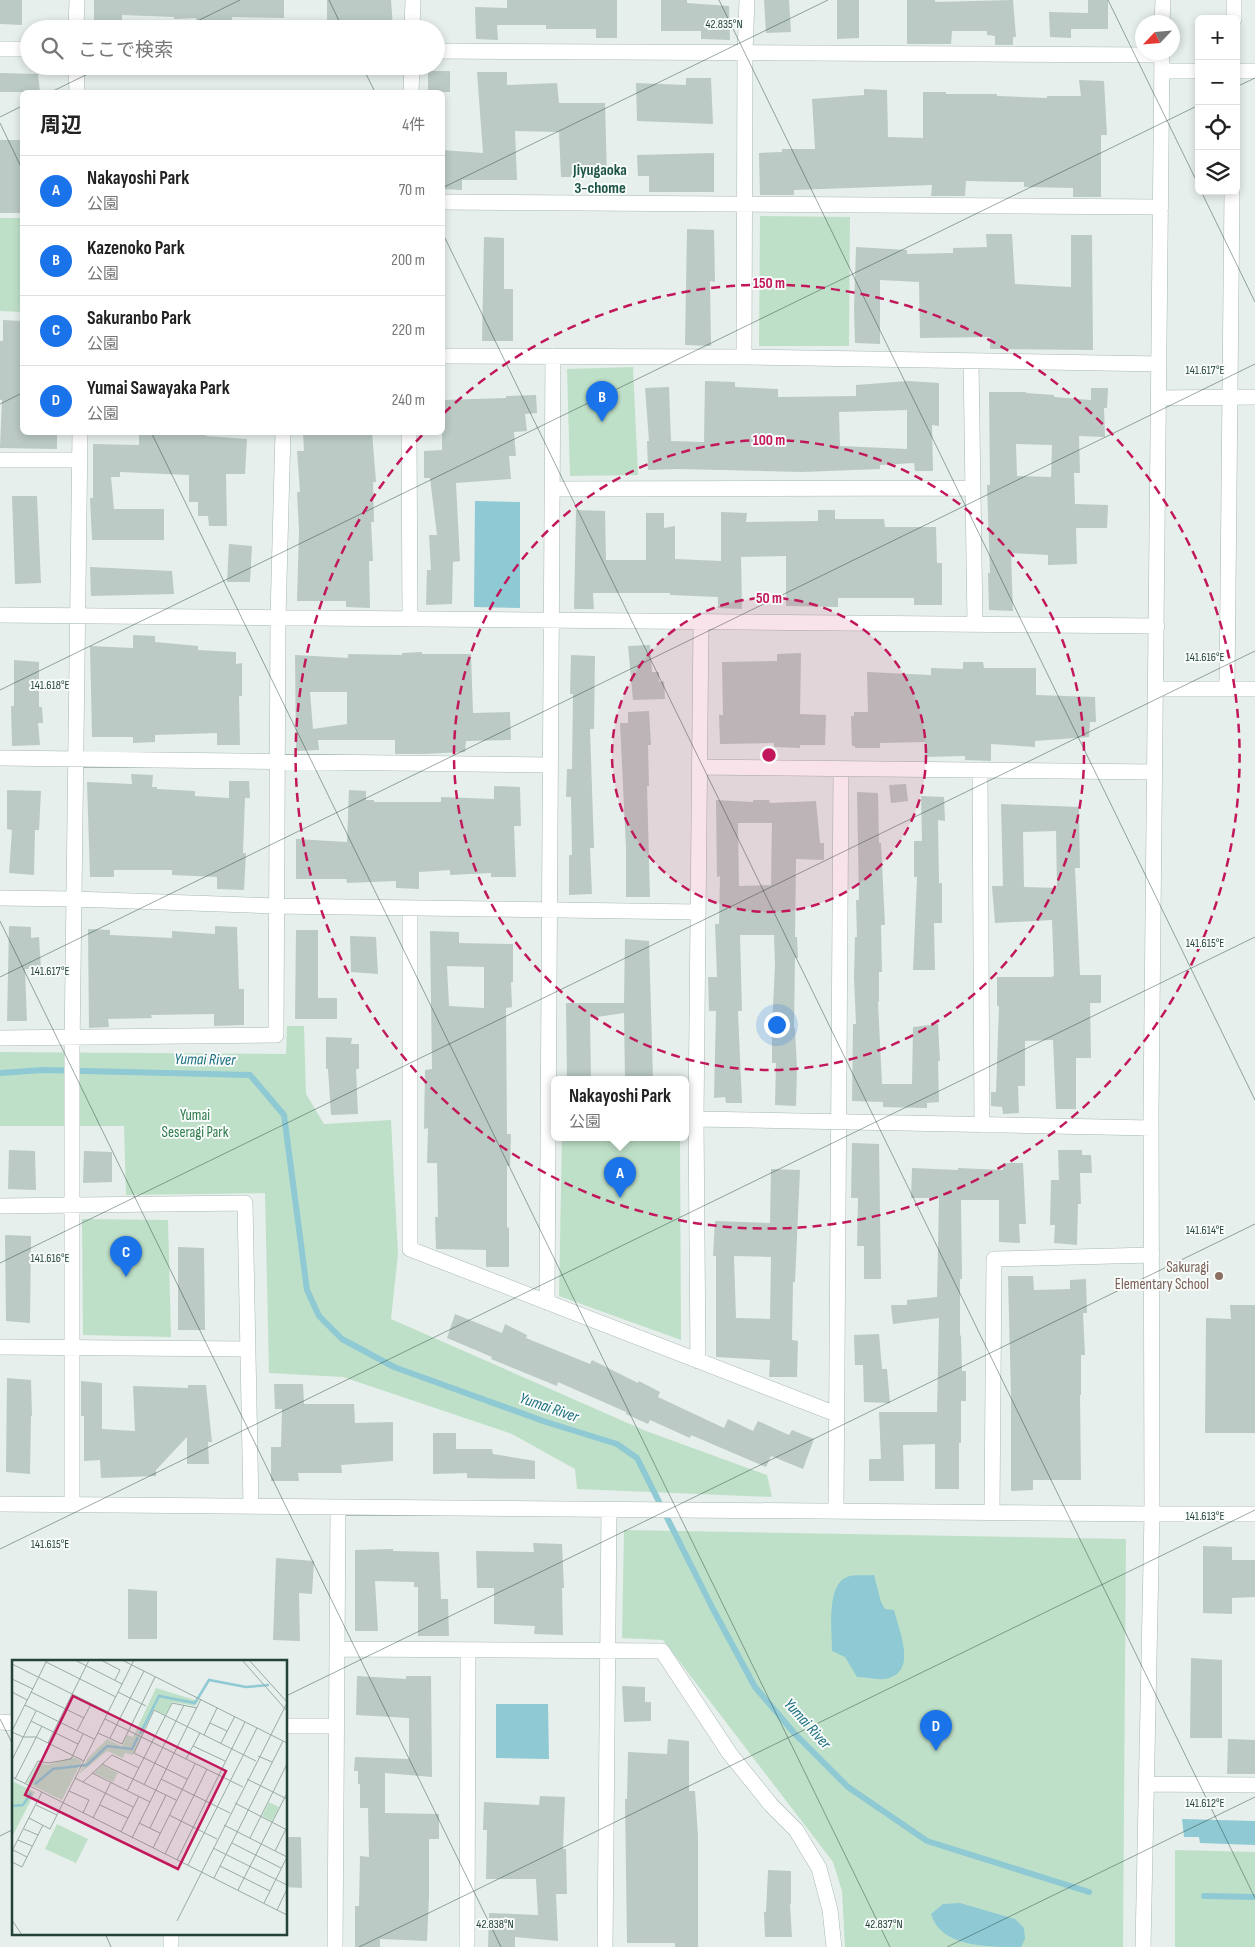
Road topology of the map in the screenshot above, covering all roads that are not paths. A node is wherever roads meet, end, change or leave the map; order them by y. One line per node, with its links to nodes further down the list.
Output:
1 (77, 0): 8 (street)
2 (413, 0): 9 (street)
3 (747, 0): 13 (street)
4 (1163, 0): 6 (street)
5 (1234, 0): 7 (street)
6 (1162, 15)
7 (1234, 15)
8 (76, 20)
9 (412, 20)
10 (0, 49): 11 (street)
11 (20, 49)
12 (445, 51): 13 (street)
13 (745, 53): 14 (street); 26 (street)
14 (1135, 54)
15 (1162, 60): 16 (street)
16 (1162, 71): 17 (street); 27 (street)
17 (1195, 71)
18 (1240, 71): 19 (street)
19 (1255, 71)
20 (76, 75): 22 (street)
21 (412, 75): 23 (street)
22 (77, 90)
23 (411, 90)
24 (1232, 195): 33 (street)
25 (445, 202): 26 (street)
26 (744, 204): 27 (street); 30 (street)
27 (1161, 207): 32 (street)
28 (445, 356): 29 (street)
29 (553, 356): 30 (street); 42 (street)
30 (744, 357): 31 (street)
31 (971, 361): 32 (street); 41 (street)
32 (1159, 364): 35 (street)
33 (1230, 397): 34 (street); 35 (street); 52 (street)
34 (1255, 397)
35 (1159, 398): 50 (street)
36 (80, 435): 40 (street)
37 (282, 435): 45 (street)
38 (410, 435): 46 (street)
39 (0, 460): 40 (street)
40 (80, 460): 44 (street)
41 (973, 488): 42 (street); 49 (street)
42 (552, 489): 47 (street)
43 (0, 615): 44 (street)
44 (78, 616): 45 (street); 55 (street)
45 (278, 617): 46 (street); 56 (street)
46 (410, 619): 47 (street)
47 (551, 620): 48 (street); 57 (street)
48 (701, 622): 49 (street); 58 (street)
49 (975, 624): 50 (street)
50 (1157, 626): 51 (street)
51 (1156, 689): 52 (street); 61 (street)
52 (1227, 689): 53 (street)
53 (1255, 689)
54 (0, 758): 55 (street)
55 (76, 758): 56 (street); 63 (street)
56 (277, 761): 57 (street); 64 (street)
57 (550, 766): 66 (street)
58 (699, 767): 59 (street); 67 (street)
59 (842, 769): 60 (street); 71 (street)
60 (980, 770): 61 (street); 72 (street)
61 (1155, 772): 73 (street)
62 (0, 898): 63 (street)
63 (74, 899): 64 (street); 69 (street)
64 (276, 906): 65 (street); 69 (street)
65 (410, 908): 66 (street); 77 (street)
66 (549, 910): 67 (street); 77 (street)
67 (698, 912): 70 (street)
68 (0, 1038): 69 (street)
69 (72, 1043): 75 (street)
70 (696, 1119): 71 (street); 81 (street)
71 (838, 1122): 72 (street); 82 (street)
72 (982, 1125): 73 (street)
73 (1151, 1128): 76 (street)
74 (0, 1206): 75 (street)
75 (73, 1206): 79 (street); 80 (street)
76 (1152, 1255): 89 (street); 90 (street)
77 (547, 1302): 81 (street)
78 (0, 1347): 79 (street)
79 (73, 1347): 80 (street); 84 (street)
80 (248, 1349): 85 (street)
81 (698, 1361): 82 (street)
82 (836, 1414): 88 (street)
83 (0, 1504): 84 (street)
84 (72, 1505): 85 (street)
85 (251, 1506): 86 (street)
86 (338, 1507): 87 (street); 92 (street)
87 (609, 1510): 88 (street); 94 (street)
88 (836, 1510): 89 (street)
89 (992, 1512): 90 (street)
90 (1152, 1514): 91 (street); 97 (street)
91 (1255, 1514)
92 (337, 1649): 93 (street); 96 (street)
93 (468, 1650): 94 (street); 102 (street)
94 (608, 1650): 103 (street); 104 (street)
95 (288, 1726): 96 (street)
96 (336, 1726): 101 (street)
97 (1146, 1784): 98 (street); 105 (street)
98 (1255, 1785)
99 (171, 1934): 100 (street)
100 (171, 1947)
101 (335, 1947)
102 (466, 1947)
103 (606, 1947)
104 (834, 1947)
105 (1143, 1947)

